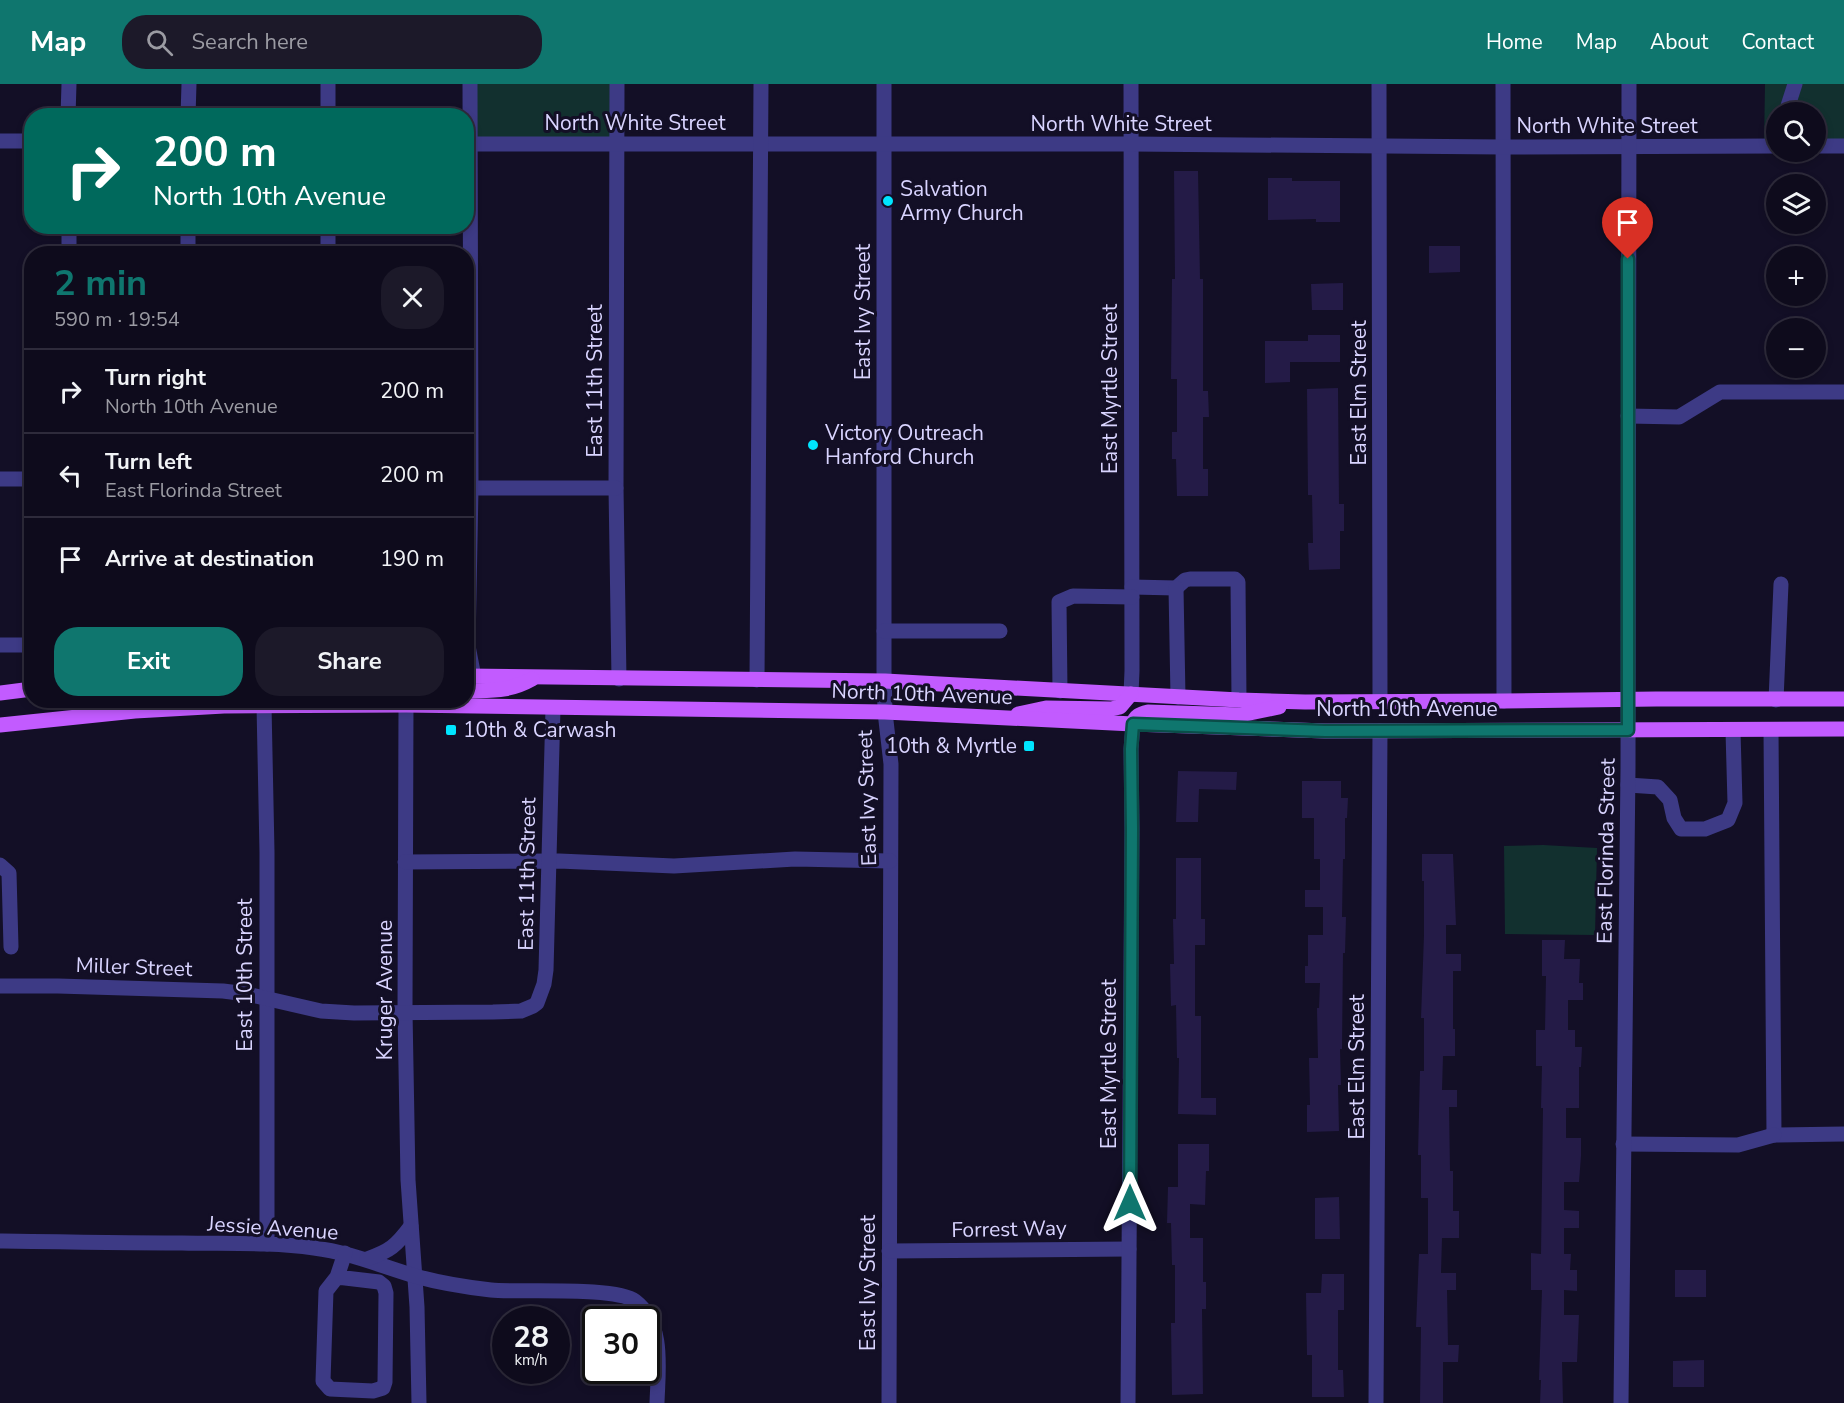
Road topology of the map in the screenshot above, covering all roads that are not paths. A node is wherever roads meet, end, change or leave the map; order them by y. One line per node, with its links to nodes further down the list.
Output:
1 (69, 84): 14 (street)
2 (189, 84): 15 (street)
3 (328, 84): 16 (street)
4 (470, 84): 17 (street)
5 (617, 84): 23 (street, East 11th Street)
6 (761, 84): 24 (street)
7 (884, 84): 21 (street, East Ivy Street)
8 (1131, 84): 22 (street, East Myrtle Street)
9 (1379, 84): 28 (street, East Elm Street)
10 (1503, 84): 29 (street)
11 (1629, 84): 30 (street, East Florinda Street)
12 (1795, 84): 13 (street)
13 (1789, 102)
14 (68, 108)
15 (189, 108)
16 (328, 108)
17 (469, 108)
18 (0, 141): 19 (street)
19 (24, 141)
20 (474, 144): 23 (street, North White Street)
21 (884, 144): 22 (street, North White Street); 24 (street, North White Street); 40 (street, East Ivy Street)
22 (1131, 144): 28 (street, North White Street); 39 (street, East Myrtle Street)
23 (616, 145): 24 (street, North White Street); 36 (street, East 11th Street)
24 (761, 145): 47 (street)
25 (1766, 146): 30 (street, North White Street)
26 (1826, 146): 27 (street)
27 (1844, 146)
28 (1379, 147): 29 (street, North White Street); 59 (street, East Elm Street)
29 (1503, 147): 30 (street, North White Street); 60 (street)
30 (1628, 147): 32 (street, East Florinda Street)
31 (1844, 392): 32 (street)
32 (1628, 416): 55 (street, East Florinda Street)
33 (0, 479): 34 (street)
34 (24, 479)
35 (474, 488): 36 (street)
36 (616, 488): 46 (street, East 11th Street)
37 (1780, 584): 58 (street)
38 (1176, 588): 39 (street); 54 (street); 57 (street)
39 (1132, 592): 51 (street); 53 (street, East Myrtle Street)
40 (884, 631): 41 (street); 48 (street, East Ivy Street)
41 (1000, 631)
42 (0, 645): 43 (street)
43 (24, 645)
44 (474, 676): 45 (main road, North 10th Avenue)
45 (535, 678): 46 (main road, North 10th Avenue); 50 (main road)
46 (619, 678): 47 (main road, North 10th Avenue)
47 (757, 680): 48 (main road, North 10th Avenue)
48 (885, 681): 51 (main road, North 10th Avenue); 67 (street, East Ivy Street)
49 (24, 690): 52 (main road)
50 (474, 691)
51 (1060, 691): 53 (main road, North 10th Avenue)
52 (0, 693)
53 (1131, 694): 54 (main road, North 10th Avenue); 68 (main road)
54 (1178, 697): 57 (main road, North 10th Avenue)
55 (1628, 699): 58 (main road, North 10th Avenue); 60 (main road, North 10th Avenue); 72 (street, East Florinda Street)
56 (1844, 699): 58 (main road, North 10th Avenue)
57 (1239, 700): 61 (main road, North 10th Avenue)
58 (1776, 700)
59 (1380, 701): 60 (main road, North 10th Avenue); 61 (main road, North 10th Avenue)
60 (1504, 701)
61 (1305, 702): 69 (main road)
62 (474, 705): 66 (main road, North 10th Avenue)
63 (174, 708): 70 (main road, North 10th Avenue)
64 (264, 708): 83 (street, East 10th Street)
65 (408, 708): 79 (street, Kruger Avenue)
66 (553, 708): 67 (main road, North 10th Avenue); 77 (street, East 11th Street)
67 (885, 712): 68 (main road, North 10th Avenue); 78 (street, East Ivy Street)
68 (1004, 718): 69 (main road, North 10th Avenue)
69 (1133, 724): 74 (main road, North 10th Avenue); 92 (street, East Myrtle Street)
70 (0, 725)
71 (1844, 729): 73 (main road, North 10th Avenue)
72 (1628, 730): 74 (main road, North 10th Avenue); 75 (main road, North 10th Avenue); 76 (street, East Florinda Street)
73 (1771, 730): 75 (main road, North 10th Avenue); 87 (street)
74 (1380, 731): 102 (street, East Elm Street)
75 (1733, 731): 76 (street)
76 (1628, 785): 88 (street, East Florinda Street)
77 (549, 861): 78 (street); 79 (street); 84 (street, East 11th Street)
78 (890, 861): 93 (street, East Ivy Street)
79 (405, 862): 85 (street, Kruger Avenue)
80 (0, 864): 81 (street)
81 (11, 947)
82 (0, 986): 83 (street, Miller Street)
83 (266, 998): 85 (street, Miller Street); 91 (street, East 10th Street)
84 (537, 1003): 85 (street, Miller Street)
85 (405, 1011): 89 (street, Kruger Avenue)
86 (1844, 1134): 87 (street)
87 (1774, 1135): 88 (street)
88 (1623, 1144): 103 (street, East Florinda Street)
89 (411, 1226): 95 (street); 96 (street, Kruger Avenue)
90 (0, 1240): 91 (street, Jessie Avenue)
91 (267, 1244): 94 (street, Jessie Avenue)
92 (1129, 1249): 93 (street, Forrest Way); 101 (street, East Myrtle Street)
93 (890, 1251): 100 (street, East Ivy Street)
94 (345, 1253): 95 (street, Jessie Avenue); 97 (street)
95 (367, 1259): 96 (street, Jessie Avenue)
96 (414, 1275): 98 (street, Kruger Avenue); 99 (street, Jessie Avenue)
97 (337, 1277): 97 (street)
98 (419, 1403)
99 (657, 1403)
100 (889, 1403)
101 (1128, 1403)
102 (1376, 1403)
103 (1621, 1403)

